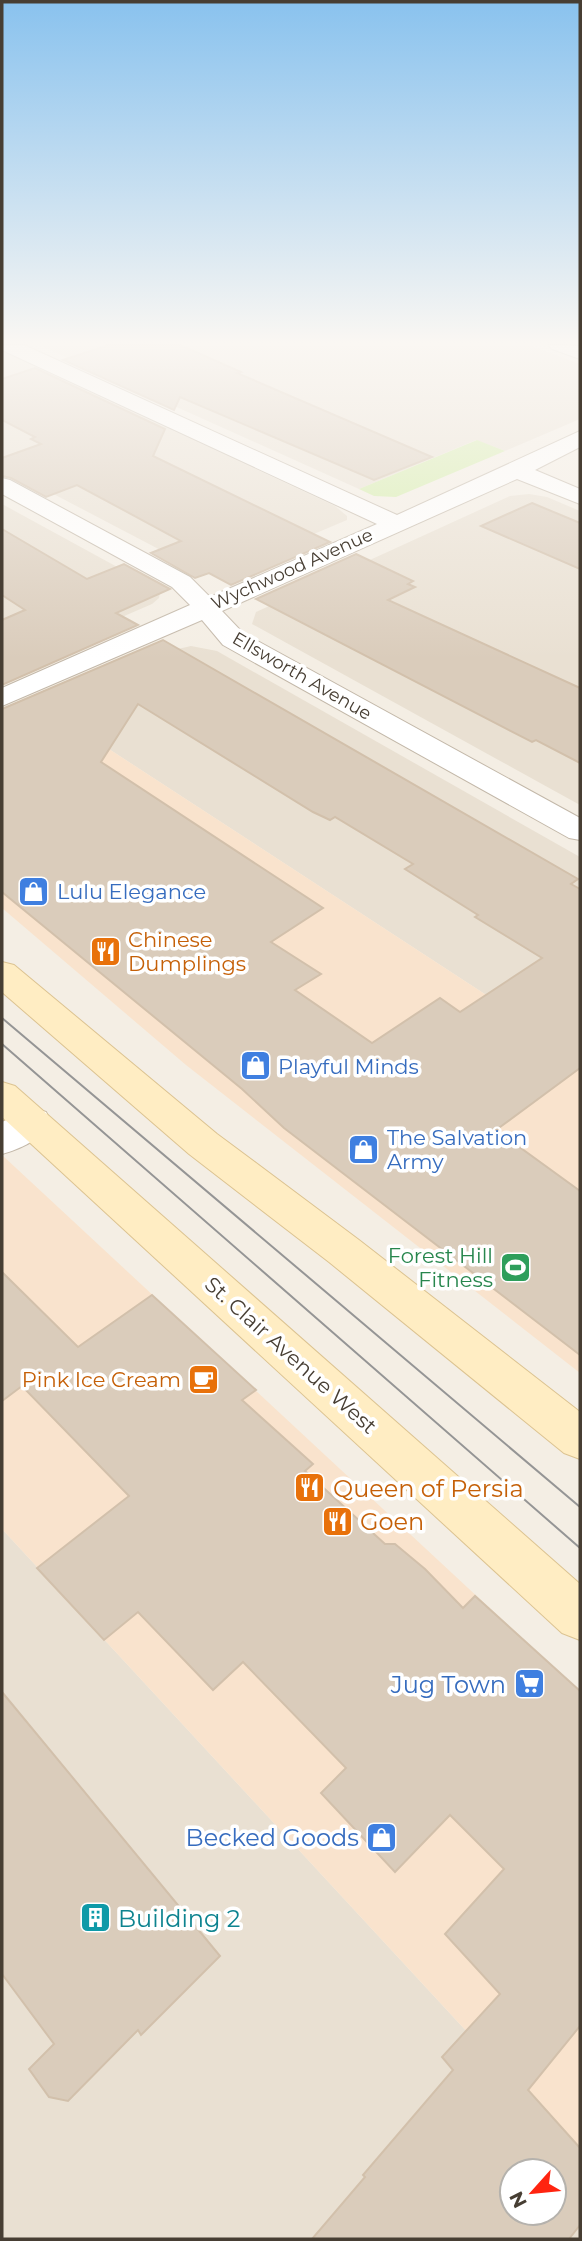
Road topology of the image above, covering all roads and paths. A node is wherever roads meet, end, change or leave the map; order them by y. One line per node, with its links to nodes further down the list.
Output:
1 (235, 450): 6 (street)
2 (558, 450): 3 (street, Wychwood Avenue)
3 (517, 471): 5 (street); 6 (street, Wychwood Avenue)
4 (2, 485): 7 (street, Ellsworth Avenue)
5 (580, 497)
6 (395, 523): 7 (street, Wychwood Avenue)
7 (207, 606): 8 (street, Wychwood Avenue); 9 (street, Ellsworth Avenue)
8 (2, 698)
9 (580, 831)
10 (2, 973): 12 (main road)
11 (12, 1119): 13 (main road, St. Clair Avenue West)
12 (580, 1439)
13 (580, 1616)

